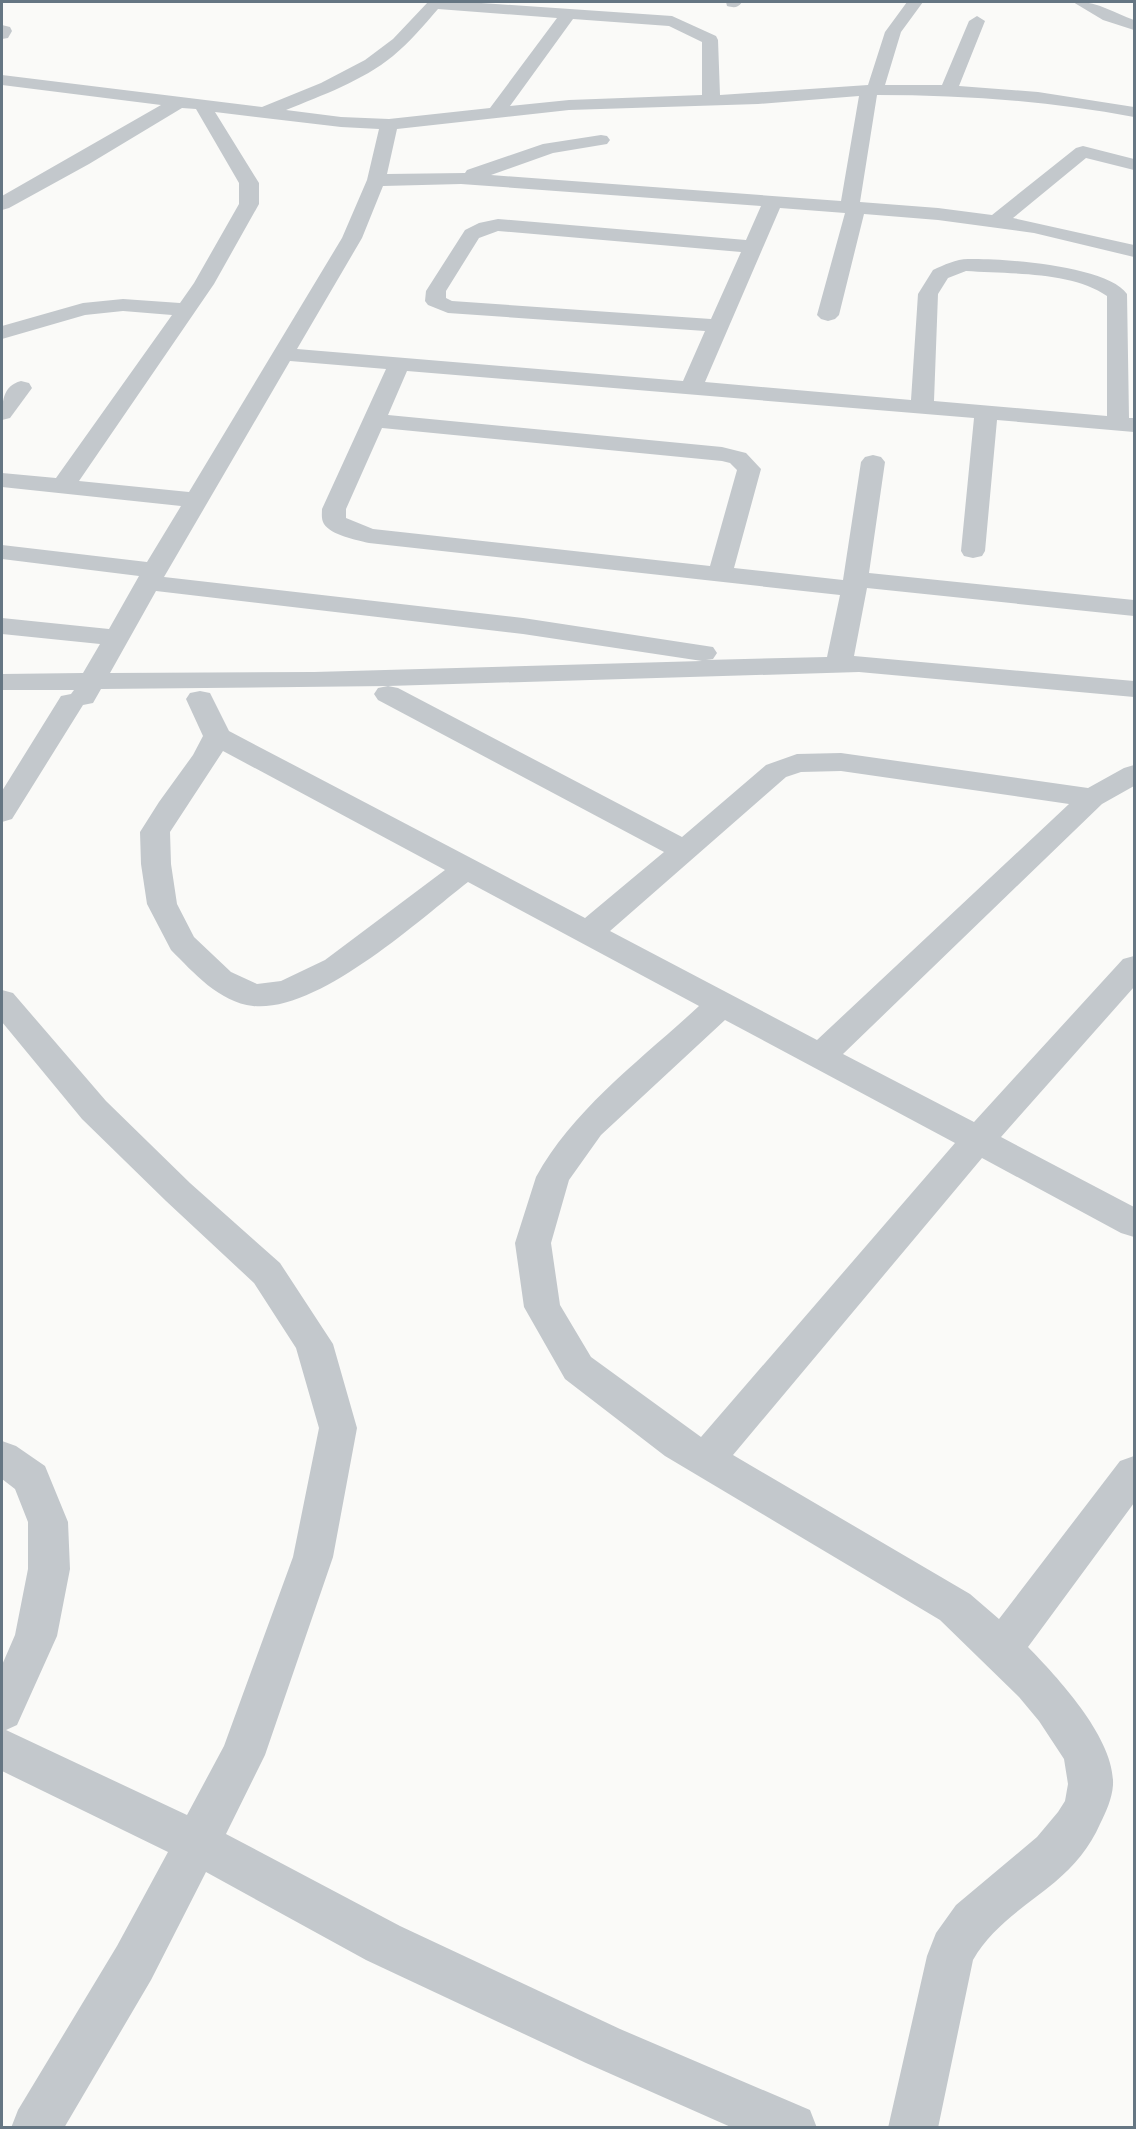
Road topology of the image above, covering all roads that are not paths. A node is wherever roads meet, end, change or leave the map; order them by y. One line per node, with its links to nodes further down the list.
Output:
1 (915, 2): 9 (street)
2 (1081, 2): 6 (street)
3 (435, 3): 4 (street); 13 (street)
4 (568, 14): 10 (street); 15 (street)
5 (976, 21): 8 (street)
6 (1134, 25)
7 (2, 80): 11 (street)
8 (949, 89): 9 (street); 14 (street)
9 (872, 90): 10 (street); 26 (street)
10 (711, 100): 15 (street)
11 (179, 102): 12 (street); 25 (street)
12 (201, 105): 13 (street); 30 (street)
13 (263, 112): 16 (street)
14 (1133, 112): 17 (street)
15 (495, 114): 16 (street)
16 (389, 124): 23 (street)
17 (1115, 125)
18 (1099, 138): 20 (street)
19 (601, 140): 22 (street)
20 (1083, 152): 21 (street); 27 (street)
21 (1134, 165)
22 (461, 178): 23 (street); 24 (street)
23 (376, 180): 34 (street)
24 (773, 201): 26 (street); 28 (street)
25 (2, 204)
26 (853, 208): 27 (street); 31 (street)
27 (997, 221): 29 (street)
28 (753, 247): 32 (street); 32 (street)
29 (1134, 252)
30 (186, 310): 33 (street); 45 (street)
31 (828, 315)
32 (718, 326): 37 (street)
33 (2, 333)
34 (284, 354): 35 (street); 46 (street)
35 (400, 363): 37 (street); 41 (street)
36 (21, 388): 40 (street)
37 (691, 388): 38 (street)
38 (922, 407): 39 (street); 42 (street)
39 (986, 412): 42 (street); 47 (street)
40 (2, 413)
41 (374, 420): 49 (street); 49 (street)
42 (1126, 424)
43 (873, 462): 51 (street)
44 (2, 480): 45 (street)
45 (63, 486): 46 (street)
46 (196, 500): 50 (street)
47 (973, 551)
48 (2, 552): 50 (street)
49 (720, 574): 51 (street)
50 (153, 577): 54 (street); 56 (street)
51 (855, 584): 52 (street); 55 (street)
52 (1134, 608)
53 (2, 626): 54 (street)
54 (115, 638): 60 (street)
55 (839, 664): 56 (street); 58 (street)
56 (787, 666): 60 (street)
57 (2, 682): 60 (street)
58 (1134, 688)
59 (388, 694): 61 (street); 63 (street); 68 (street)
60 (81, 695): 61 (street); 62 (street); 67 (street)
61 (200, 699): 64 (street)
62 (2, 704)
63 (1134, 706)
64 (218, 736): 69 (street); 69 (street)
65 (1134, 774): 66 (street)
66 (1092, 798): 68 (street); 74 (street)
67 (2, 813)
68 (684, 850): 70 (street)
69 (467, 868): 70 (street)
70 (588, 933): 73 (street)
71 (1134, 967): 75 (street)
72 (2, 1001): 83 (street)
73 (722, 1004): 74 (street); 78 (street)
74 (820, 1056): 75 (street)
75 (978, 1140): 76 (street); 78 (street)
76 (1134, 1223)
77 (2, 1458): 81 (street)
78 (705, 1460): 80 (street)
79 (1134, 1473): 80 (street)
80 (1002, 1649): 86 (street)
81 (2, 1711)
82 (2, 1749): 83 (street)
83 (197, 1843): 84 (street); 85 (street)
84 (36, 2127)
85 (792, 2127)
86 (913, 2127)

